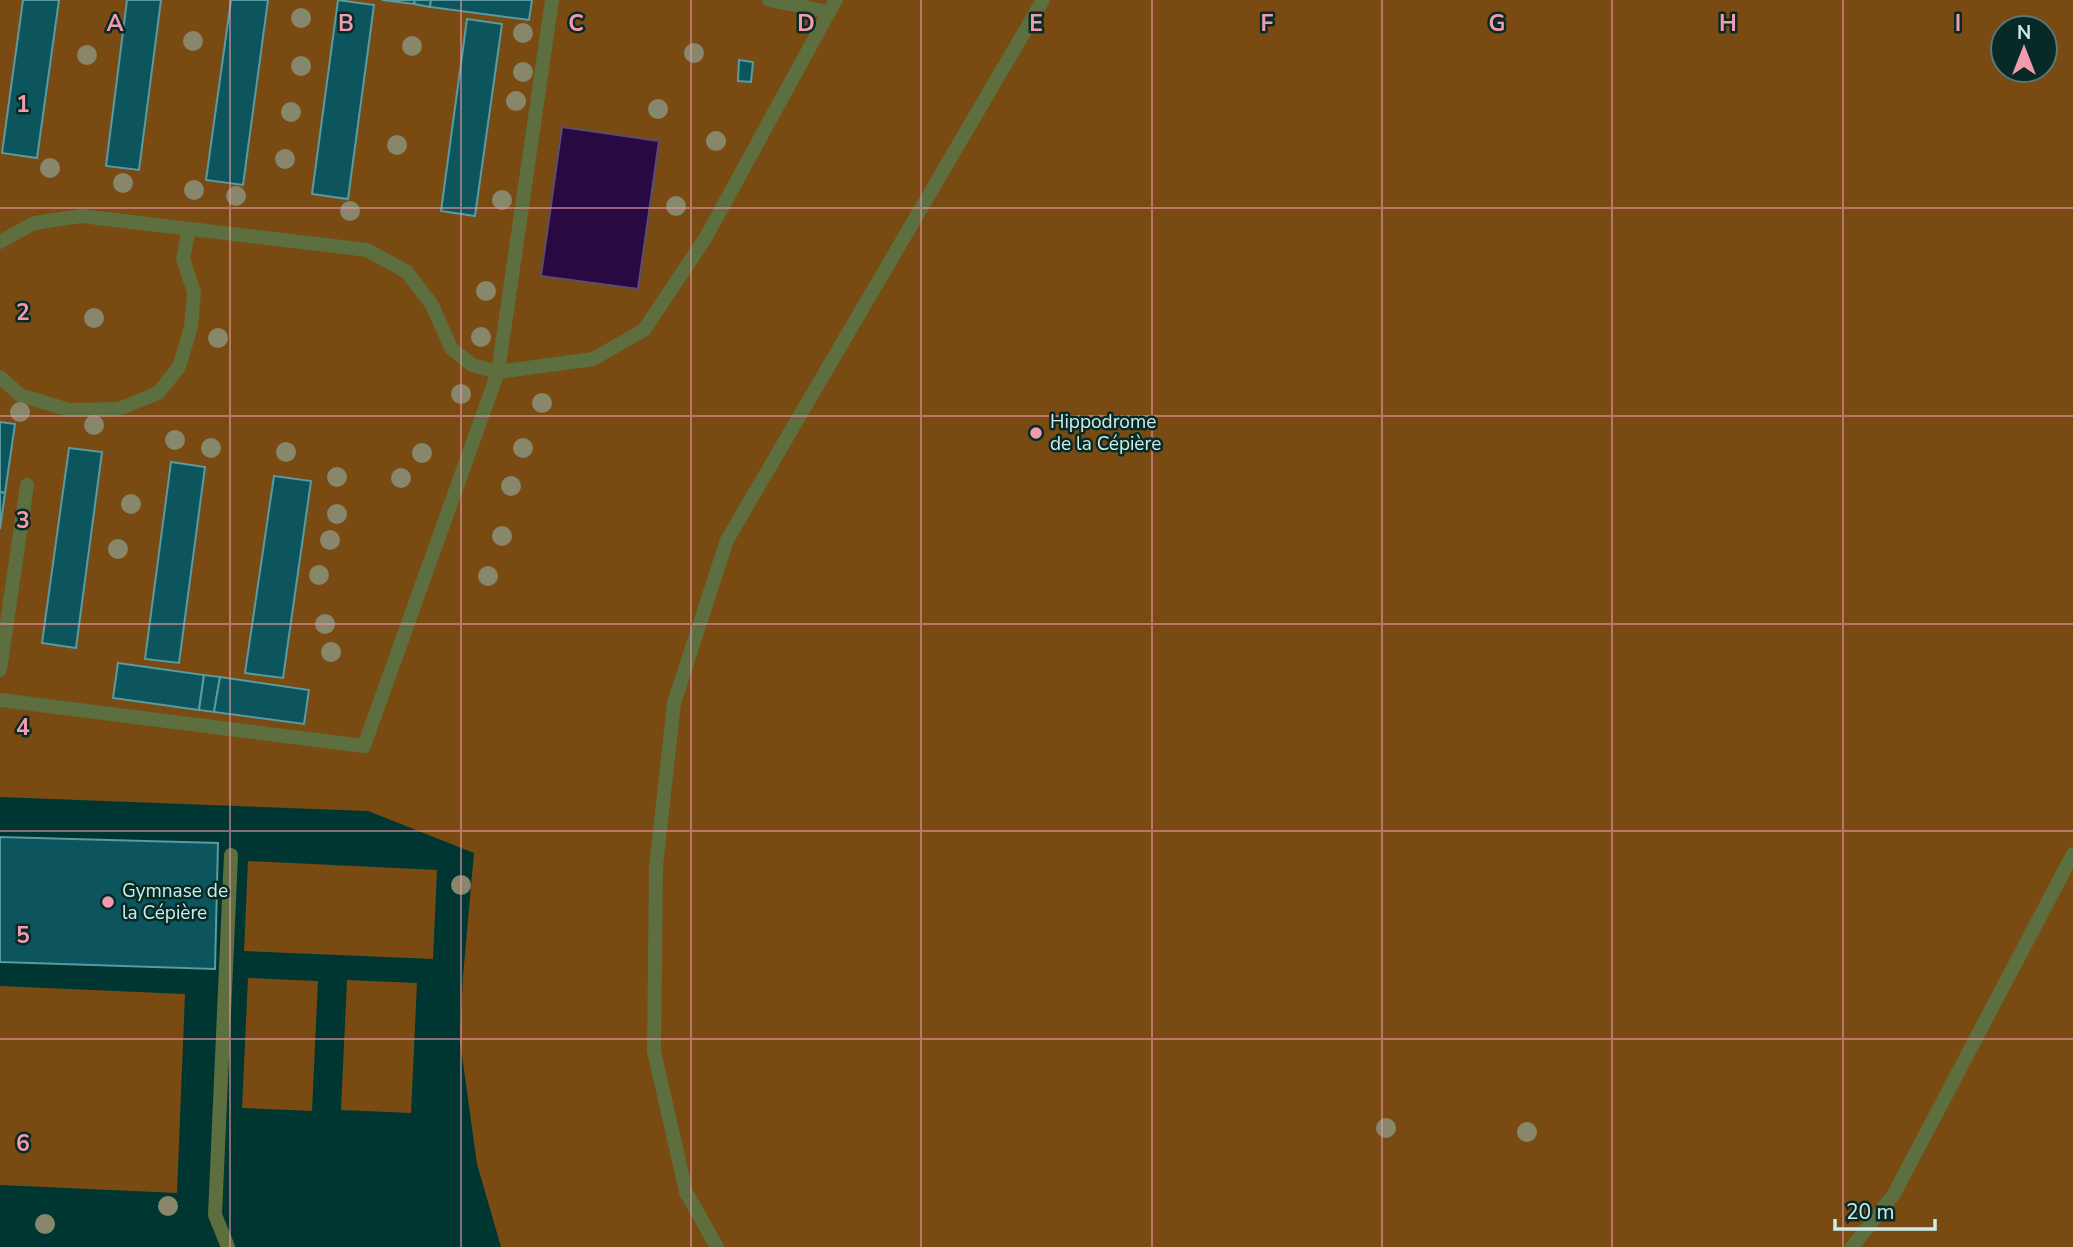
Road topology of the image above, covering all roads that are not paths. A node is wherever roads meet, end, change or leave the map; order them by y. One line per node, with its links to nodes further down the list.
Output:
1 (552, 0): 7 (lane)
2 (769, 0): 4 (lane)
3 (1043, 0): 15 (lane)
4 (833, 6): 7 (lane)
5 (189, 229): 6 (lane); 7 (lane); 8 (lane)
6 (0, 242)
7 (498, 372): 11 (lane)
8 (0, 377)
9 (27, 485): 10 (lane)
10 (0, 670)
11 (0, 700)
12 (2073, 853): 16 (lane)
13 (231, 855): 14 (lane)
14 (228, 1247)
15 (717, 1247)
16 (1852, 1247)

